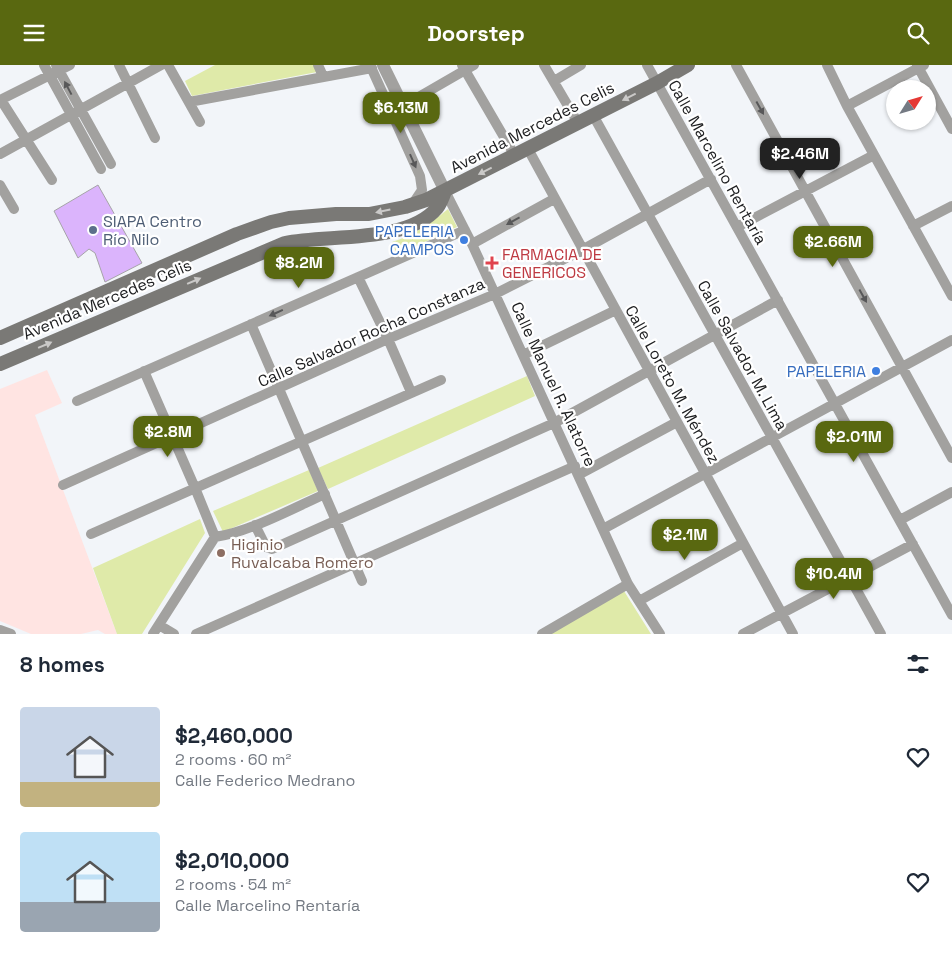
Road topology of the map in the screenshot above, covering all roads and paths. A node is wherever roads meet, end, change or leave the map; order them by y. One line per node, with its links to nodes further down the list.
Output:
1 (44, 65): 16 (street)
2 (70, 65): 16 (street)
3 (119, 65): 19 (street)
4 (161, 65): 19 (street)
5 (168, 65): 22 (street)
6 (318, 65): 17 (street)
7 (544, 65): 18 (street)
8 (581, 65): 18 (street)
9 (647, 65): 20 (street, Calle Marcelino Rentaría)
10 (688, 65): 20 (main road, Avenida Mercedes Celis)
11 (736, 65): 42 (street, one-way to 42)
12 (827, 65): 24 (street)
13 (375, 66): 17 (street); 23 (street, Calle Manuel R. Alatorre); 44 (street, one-way to 44)
14 (920, 66): 24 (street); 29 (street)
15 (467, 67): 23 (street); 35 (street)
16 (55, 70): 21 (street); 25 (street)
17 (323, 76): 22 (street)
18 (554, 81): 28 (street)
19 (128, 83): 25 (street); 30 (street)
20 (657, 83): 26 (main road, Avenida Mercedes Celis, one-way to 26); 38 (street, Calle Marcelino Rentaría)
21 (1, 100): 31 (street)
22 (189, 102): 27 (street)
23 (403, 106): 41 (street, Calle Manuel R. Alatorre)
24 (847, 106): 34 (street)
25 (76, 112): 31 (street); 36 (street); 37 (street)
26 (593, 115): 28 (main road, Avenida Mercedes Celis); 47 (street, Calle Salvador M. Lima)
27 (200, 122)
28 (578, 123): 32 (main road, Avenida Mercedes Celis)
29 (952, 129)
30 (155, 138)
31 (26, 139): 33 (street); 39 (street)
32 (528, 149): 35 (main road, Avenida Mercedes Celis); 43 (street, Calle Loreto M. Méndez)
33 (0, 154)
34 (874, 155): 42 (street); 48 (street)
35 (514, 156): 41 (main road, Avenida Mercedes Celis, one-way to 41)
36 (111, 164)
37 (101, 169)
38 (711, 179): 47 (street, Calle Salvador Rocha Constanza); 49 (street, Calle Marcelino Rentaría)
39 (52, 180)
40 (0, 185): 46 (street)
41 (445, 191): 44 (main road, Avenida Mercedes Celis); 50 (street, Calle Manuel R. Alatorre); 66 (main road, Avenida Mercedes Celis, one-way to 41)
42 (805, 191): 49 (street); 67 (street, one-way to 67)
43 (554, 199): 51 (street, one-way to 51); 52 (street, Calle Loreto M. Méndez)
44 (412, 205): 59 (main road, Avenida Mercedes Celis, one-way to 59)
45 (952, 206): 48 (street)
46 (14, 209)
47 (648, 214): 52 (street, Calle Salvador Rocha Constanza); 60 (street, Calle Salvador M. Lima)
48 (913, 226): 55 (street)
49 (737, 227): 56 (street, Calle Marcelino Rentaría)
50 (465, 230): 51 (street, Calle Manuel R. Alatorre); 53 (street)
51 (472, 243): 54 (street, Calle Manuel R. Alatorre)
52 (582, 250): 54 (street, Calle Salvador Rocha Constanza); 57 (street, Calle Loreto M. Méndez)
53 (358, 277): 58 (street, one-way to 58); 62 (street)
54 (495, 294): 62 (street, Calle Salvador Rocha Constanza); 64 (street, Calle Manuel R. Alatorre)
55 (952, 296)
56 (778, 300): 60 (street); 74 (street, Calle Marcelino Rentaría)
57 (616, 310): 64 (street); 68 (street, Calle Loreto M. Méndez)
58 (252, 324): 69 (street); 71 (street)
59 (27, 326): 61 (main road, Avenida Mercedes Celis); 65 (main road)
60 (714, 334): 68 (street); 78 (street, Calle Salvador M. Lima)
61 (0, 338)
62 (388, 339): 71 (street, Calle Salvador Rocha Constanza); 72 (street)
63 (952, 339): 67 (street)
64 (523, 355): 76 (street, Calle Manuel R. Alatorre)
65 (0, 357)
66 (0, 364)
67 (902, 367): 74 (street); 80 (street)
68 (648, 370): 75 (street, Calle Loreto M. Méndez); 76 (street)
69 (144, 371): 73 (street); 77 (street)
70 (440, 380): 72 (street)
71 (279, 389): 77 (street, Calle Salvador Rocha Constanza); 79 (street)
72 (412, 392): 79 (street)
73 (77, 401)
74 (835, 403): 78 (street); 87 (street, Calle Marcelino Rentaría)
75 (677, 421): 81 (street); 82 (street, Calle Loreto M. Méndez)
76 (554, 423): 81 (street, Calle Manuel R. Alatorre); 88 (street)
77 (172, 436): 83 (street, Calle Salvador Rocha Constanza); 84 (street)
78 (771, 437): 82 (street); 96 (street, Calle Salvador M. Lima)
79 (302, 441): 84 (street); 86 (street)
80 (952, 459)
81 (576, 471): 90 (street, Calle Manuel R. Alatorre); 95 (street)
82 (705, 473): 90 (street); 93 (street, Calle Loreto M. Méndez)
83 (63, 485)
84 (195, 488): 91 (street); 92 (street)
85 (952, 492): 87 (street)
86 (325, 494): 88 (street); 89 (street)
87 (900, 520): 94 (street, Calle Marcelino Rentaría)
88 (336, 522): 89 (street); 95 (street)
89 (255, 525): 92 (street)
90 (603, 529): 98 (street, Calle Manuel R. Alatorre)
91 (91, 534)
92 (215, 537): 102 (street)
93 (743, 543): 99 (street); 100 (street, Calle Loreto M. Méndez)
94 (913, 544): 96 (street); 101 (street, Calle Marcelino Rentaría)
95 (354, 563): 97 (street); 107 (street)
96 (849, 578): 100 (street); 112 (street, Calle Salvador M. Lima)
97 (362, 581)
98 (628, 584): 99 (street, Calle Manuel R. Alatorre); 108 (street)
99 (638, 601): 109 (street, Calle Manuel R. Alatorre)
100 (782, 613): 110 (street); 111 (street, Calle Loreto M. Méndez)
101 (952, 615)
102 (159, 625): 105 (street); 106 (street)
103 (0, 630): 104 (street)
104 (11, 634)
105 (153, 634)
106 (174, 634)
107 (196, 634)
108 (542, 634)
109 (660, 634)
110 (743, 634)
111 (793, 634)
112 (882, 634)

